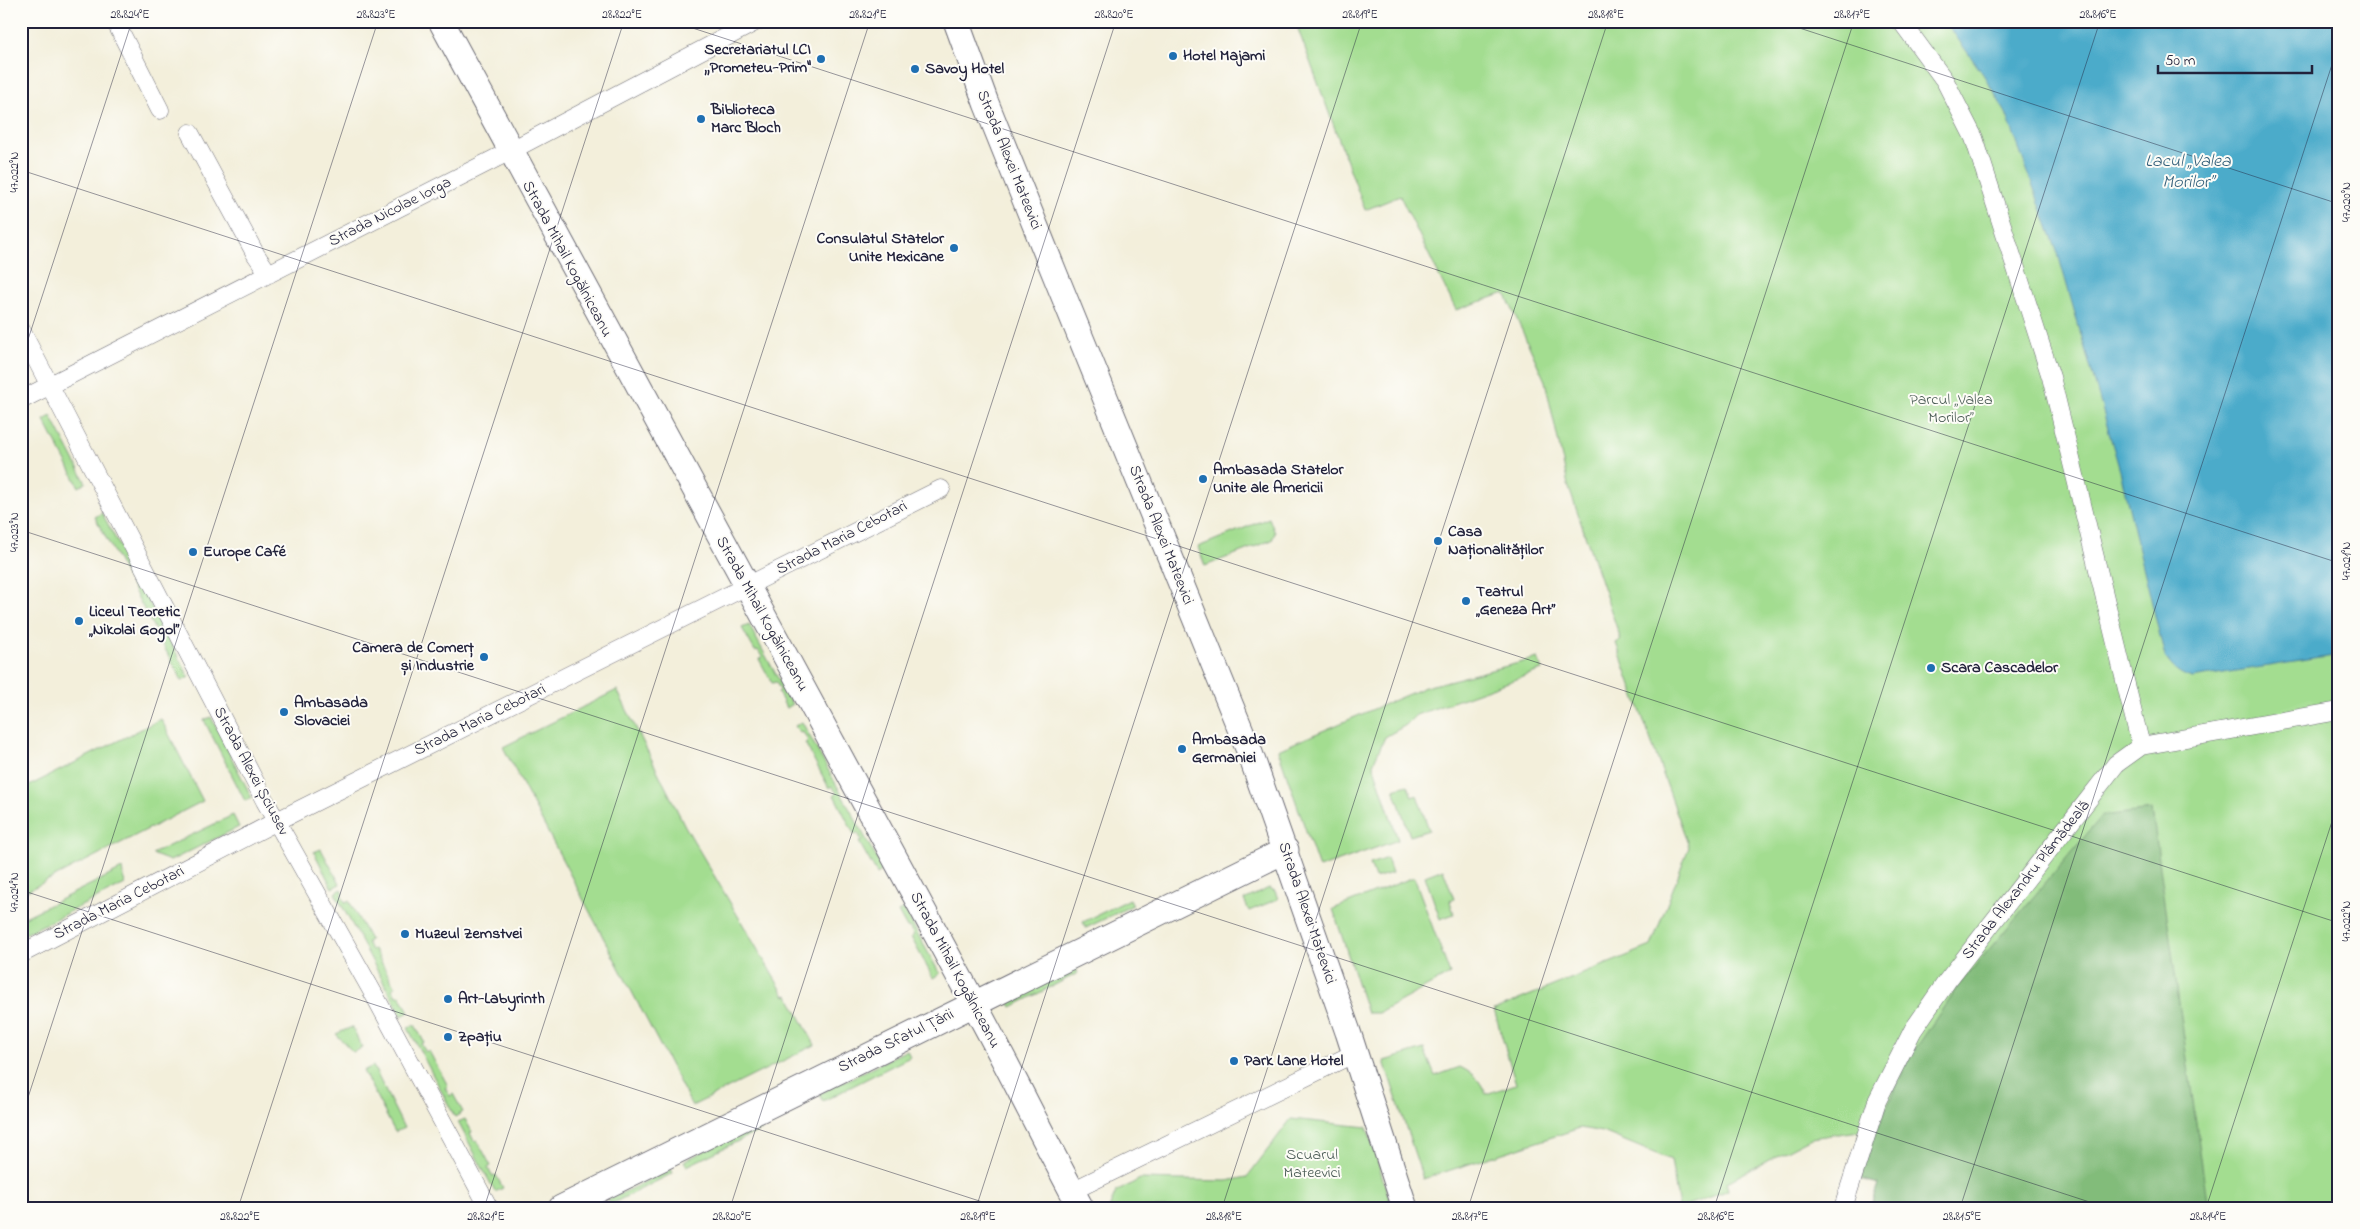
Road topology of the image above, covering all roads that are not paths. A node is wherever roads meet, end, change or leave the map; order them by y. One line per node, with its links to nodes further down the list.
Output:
1 (115, 21): 6 (street)
2 (441, 21): 8 (main road, Strada Mihail Kogălniceanu)
3 (757, 21): 8 (street, Strada Nicolae Iorga)
4 (956, 21): 18 (main road, Strada Alexei Mateevici)
5 (1901, 21): 16 (street)
6 (160, 110)
7 (190, 133): 9 (street)
8 (510, 151): 9 (street, Strada Nicolae Iorga); 14 (main road, Strada Mihail Kogălniceanu)
9 (269, 274): 11 (street, Strada Nicolae Iorga)
10 (21, 330): 11 (street, Strada Alexei Șciusev)
11 (51, 385): 12 (street, Strada Nicolae Iorga); 17 (street, Strada Alexei Șciusev)
12 (21, 400)
13 (940, 489): 14 (street, Strada Maria Cebotari)
14 (747, 586): 17 (street, Strada Maria Cebotari); 20 (main road, Strada Mihail Kogălniceanu)
15 (2339, 711): 16 (street, Strada Alexandru Plămădeală)
16 (2141, 746): 26 (street, Strada Alexandru Plămădeală)
17 (277, 822): 19 (street, Strada Maria Cebotari); 23 (street, Strada Alexei Șciusev)
18 (1286, 850): 20 (main road, Strada Sfatul Țării); 21 (main road, Strada Alexei Mateevici)
19 (21, 954)
20 (974, 1003): 22 (main road, Strada Mihail Kogălniceanu); 24 (main road, Strada Sfatul Țării)
21 (1355, 1053): 22 (street); 25 (main road, Strada Alexei Mateevici)
22 (1076, 1199)
23 (489, 1208)
24 (561, 1208)
25 (1404, 1208)
26 (1843, 1208)

